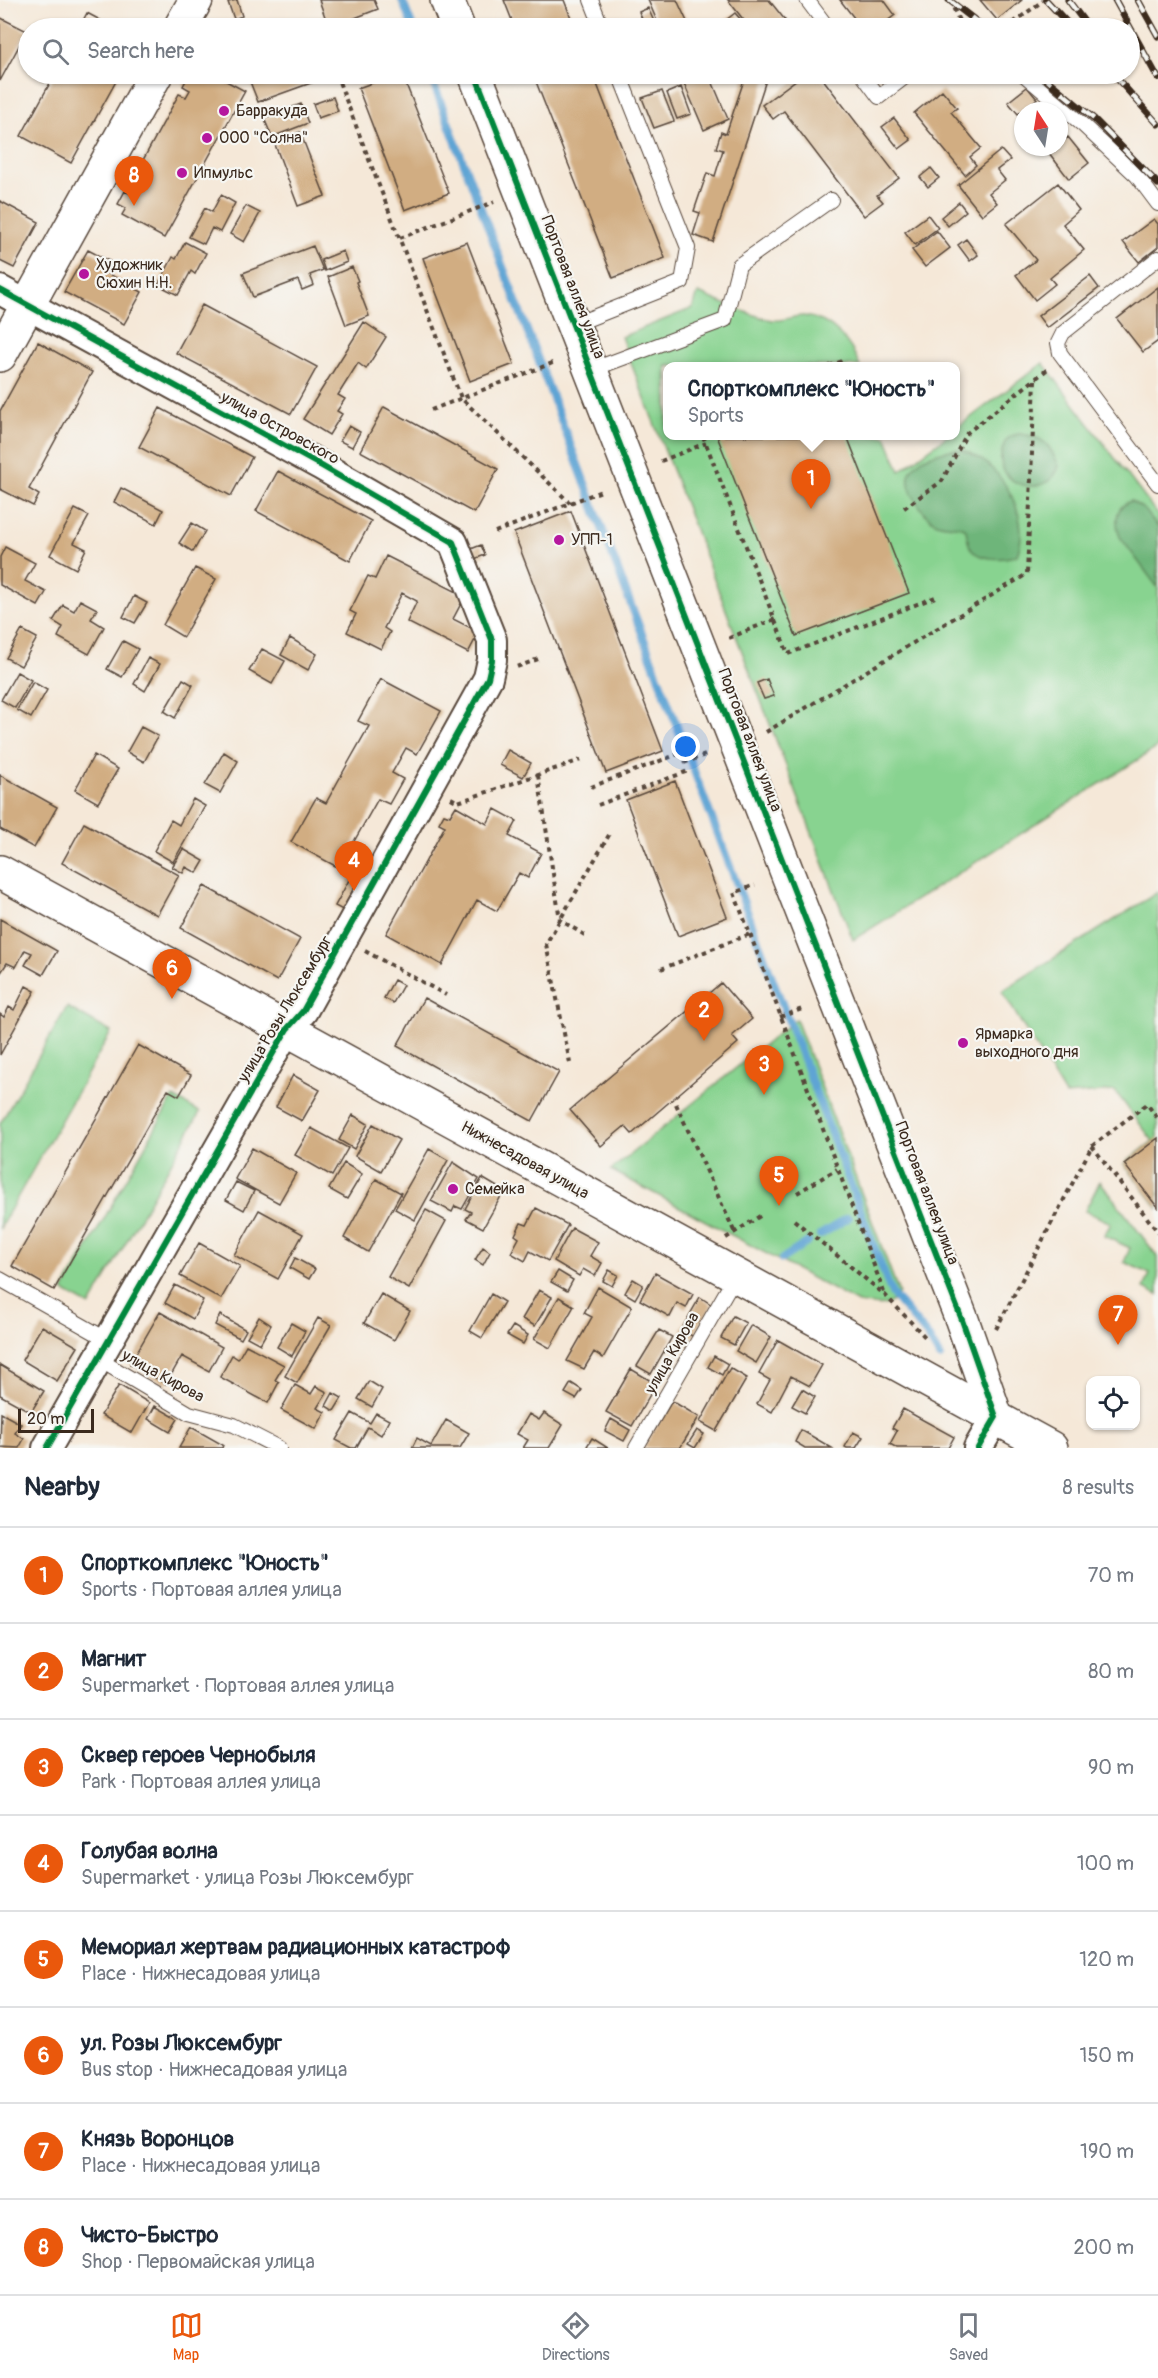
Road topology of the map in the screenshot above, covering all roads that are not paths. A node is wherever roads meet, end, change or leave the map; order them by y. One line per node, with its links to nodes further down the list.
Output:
1 (196, 0): 5 (street)
2 (447, 0): 6 (street)
3 (591, 0): 7 (lane)
4 (807, 0): 8 (lane)
5 (186, 18)
6 (454, 18)
7 (598, 18)
8 (820, 18)
9 (150, 84): 18 (street)
10 (479, 84): 19 (street, Портовая аллея улица)
11 (623, 84): 19 (lane)
12 (869, 84): 13 (lane)
13 (896, 84)
14 (1035, 84): 16 (lane)
15 (831, 200): 21 (lane)
16 (1158, 204)
17 (1158, 258): 22 (lane)
18 (14, 298): 20 (street); 23 (street, улица Островского)
19 (573, 325): 21 (street, Портовая аллея улица)
20 (0, 356)
21 (591, 370): 29 (street, Портовая аллея улица)
22 (1158, 484)
23 (492, 640): 25 (street, улица Розы Люксембург)
24 (0, 872): 25 (street, Нижнесадовая улица)
25 (287, 1029): 26 (street, Нижнесадовая улица); 28 (street, улица Розы Люксембург)
26 (736, 1275): 29 (street, Нижнесадовая улица); 32 (lane, улица Кирова)
27 (0, 1279): 28 (lane, улица Кирова)
28 (103, 1350): 30 (street, улица Розы Люксембург); 31 (lane, улица Кирова)
29 (996, 1417): 33 (street); 34 (street, Нижнесадовая улица)
30 (47, 1448)
31 (279, 1448)
32 (636, 1448)
33 (978, 1448)
34 (1051, 1448)

